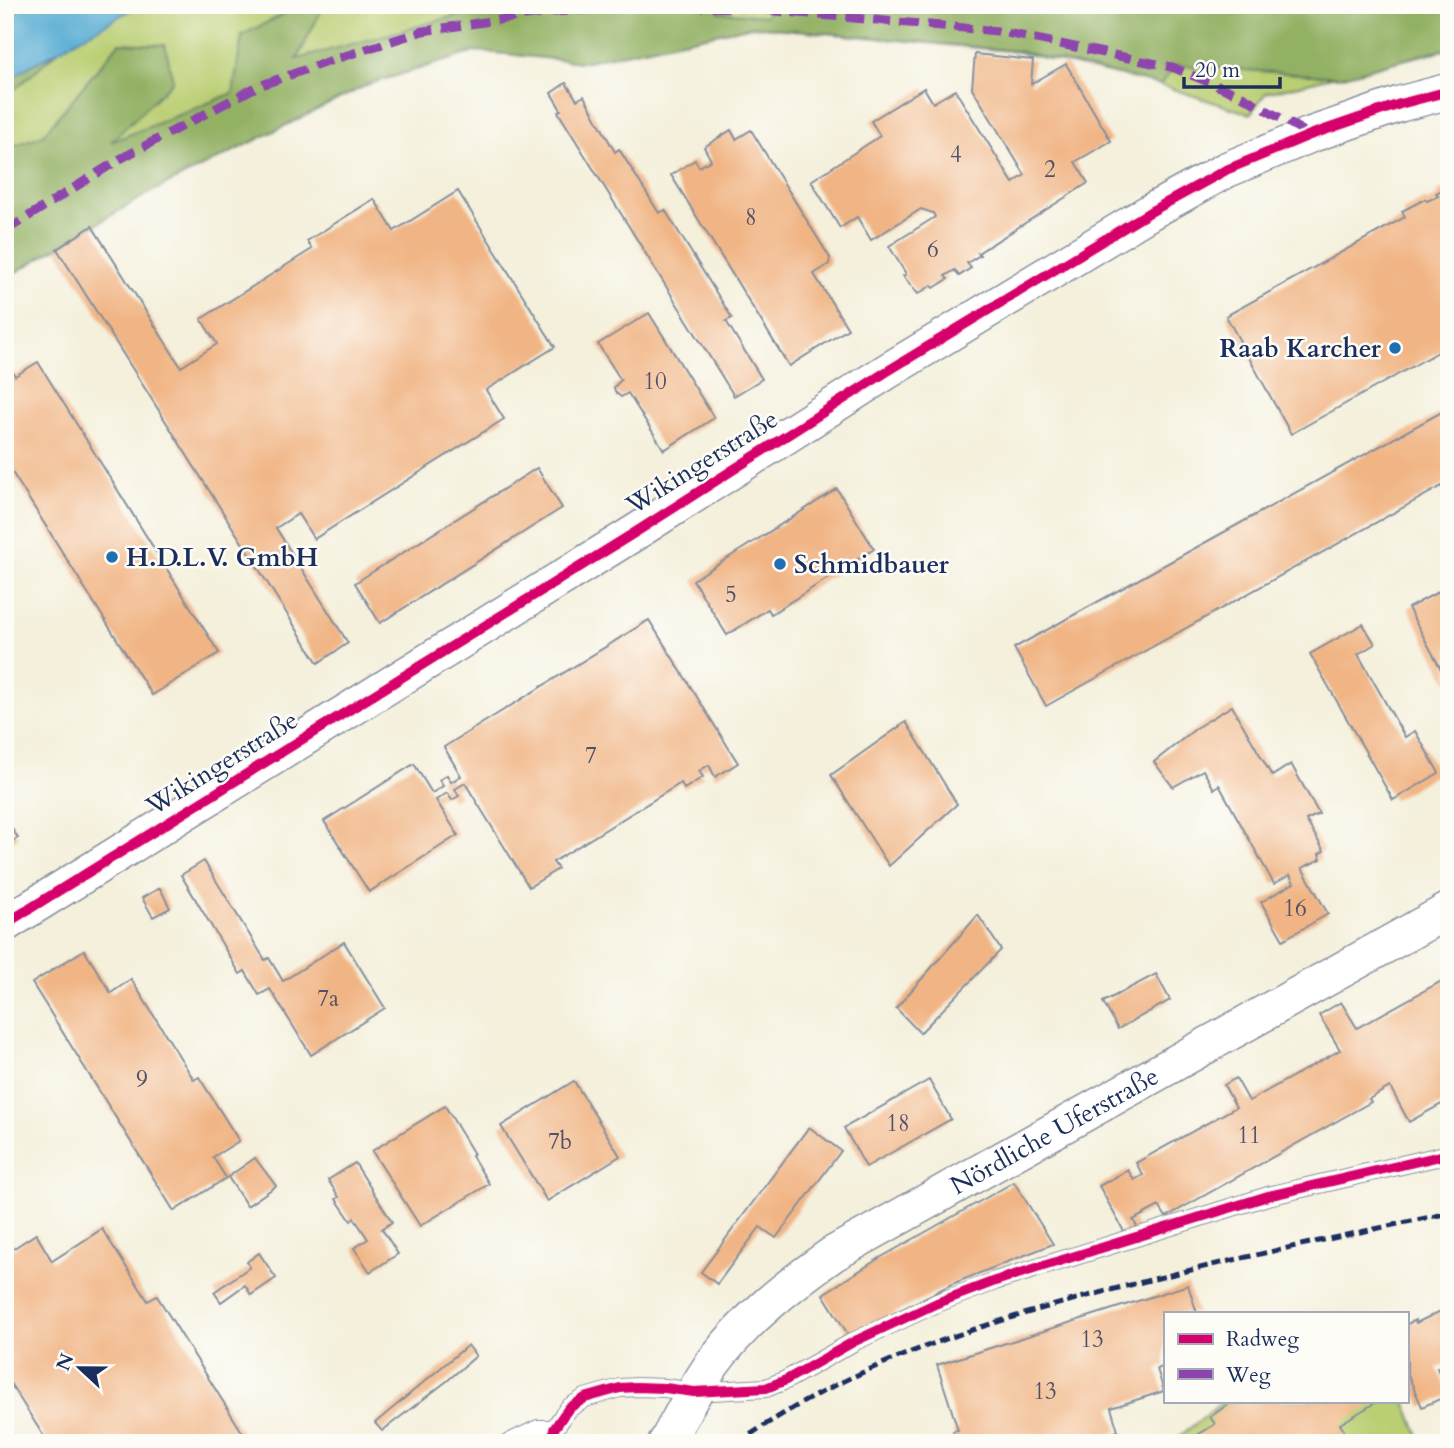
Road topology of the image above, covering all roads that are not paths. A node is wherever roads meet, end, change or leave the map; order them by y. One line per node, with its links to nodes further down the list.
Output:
1 (1449, 91): 3 (street, Wikingerstraße)
2 (1449, 910): 5 (street, Nördliche Uferstraße)
3 (5, 924)
4 (1449, 1154): 5 (lane)
5 (694, 1392): 6 (lane); 8 (street, Nördliche Uferstraße)
6 (554, 1436): 7 (lane)
7 (509, 1443)
8 (666, 1443)

